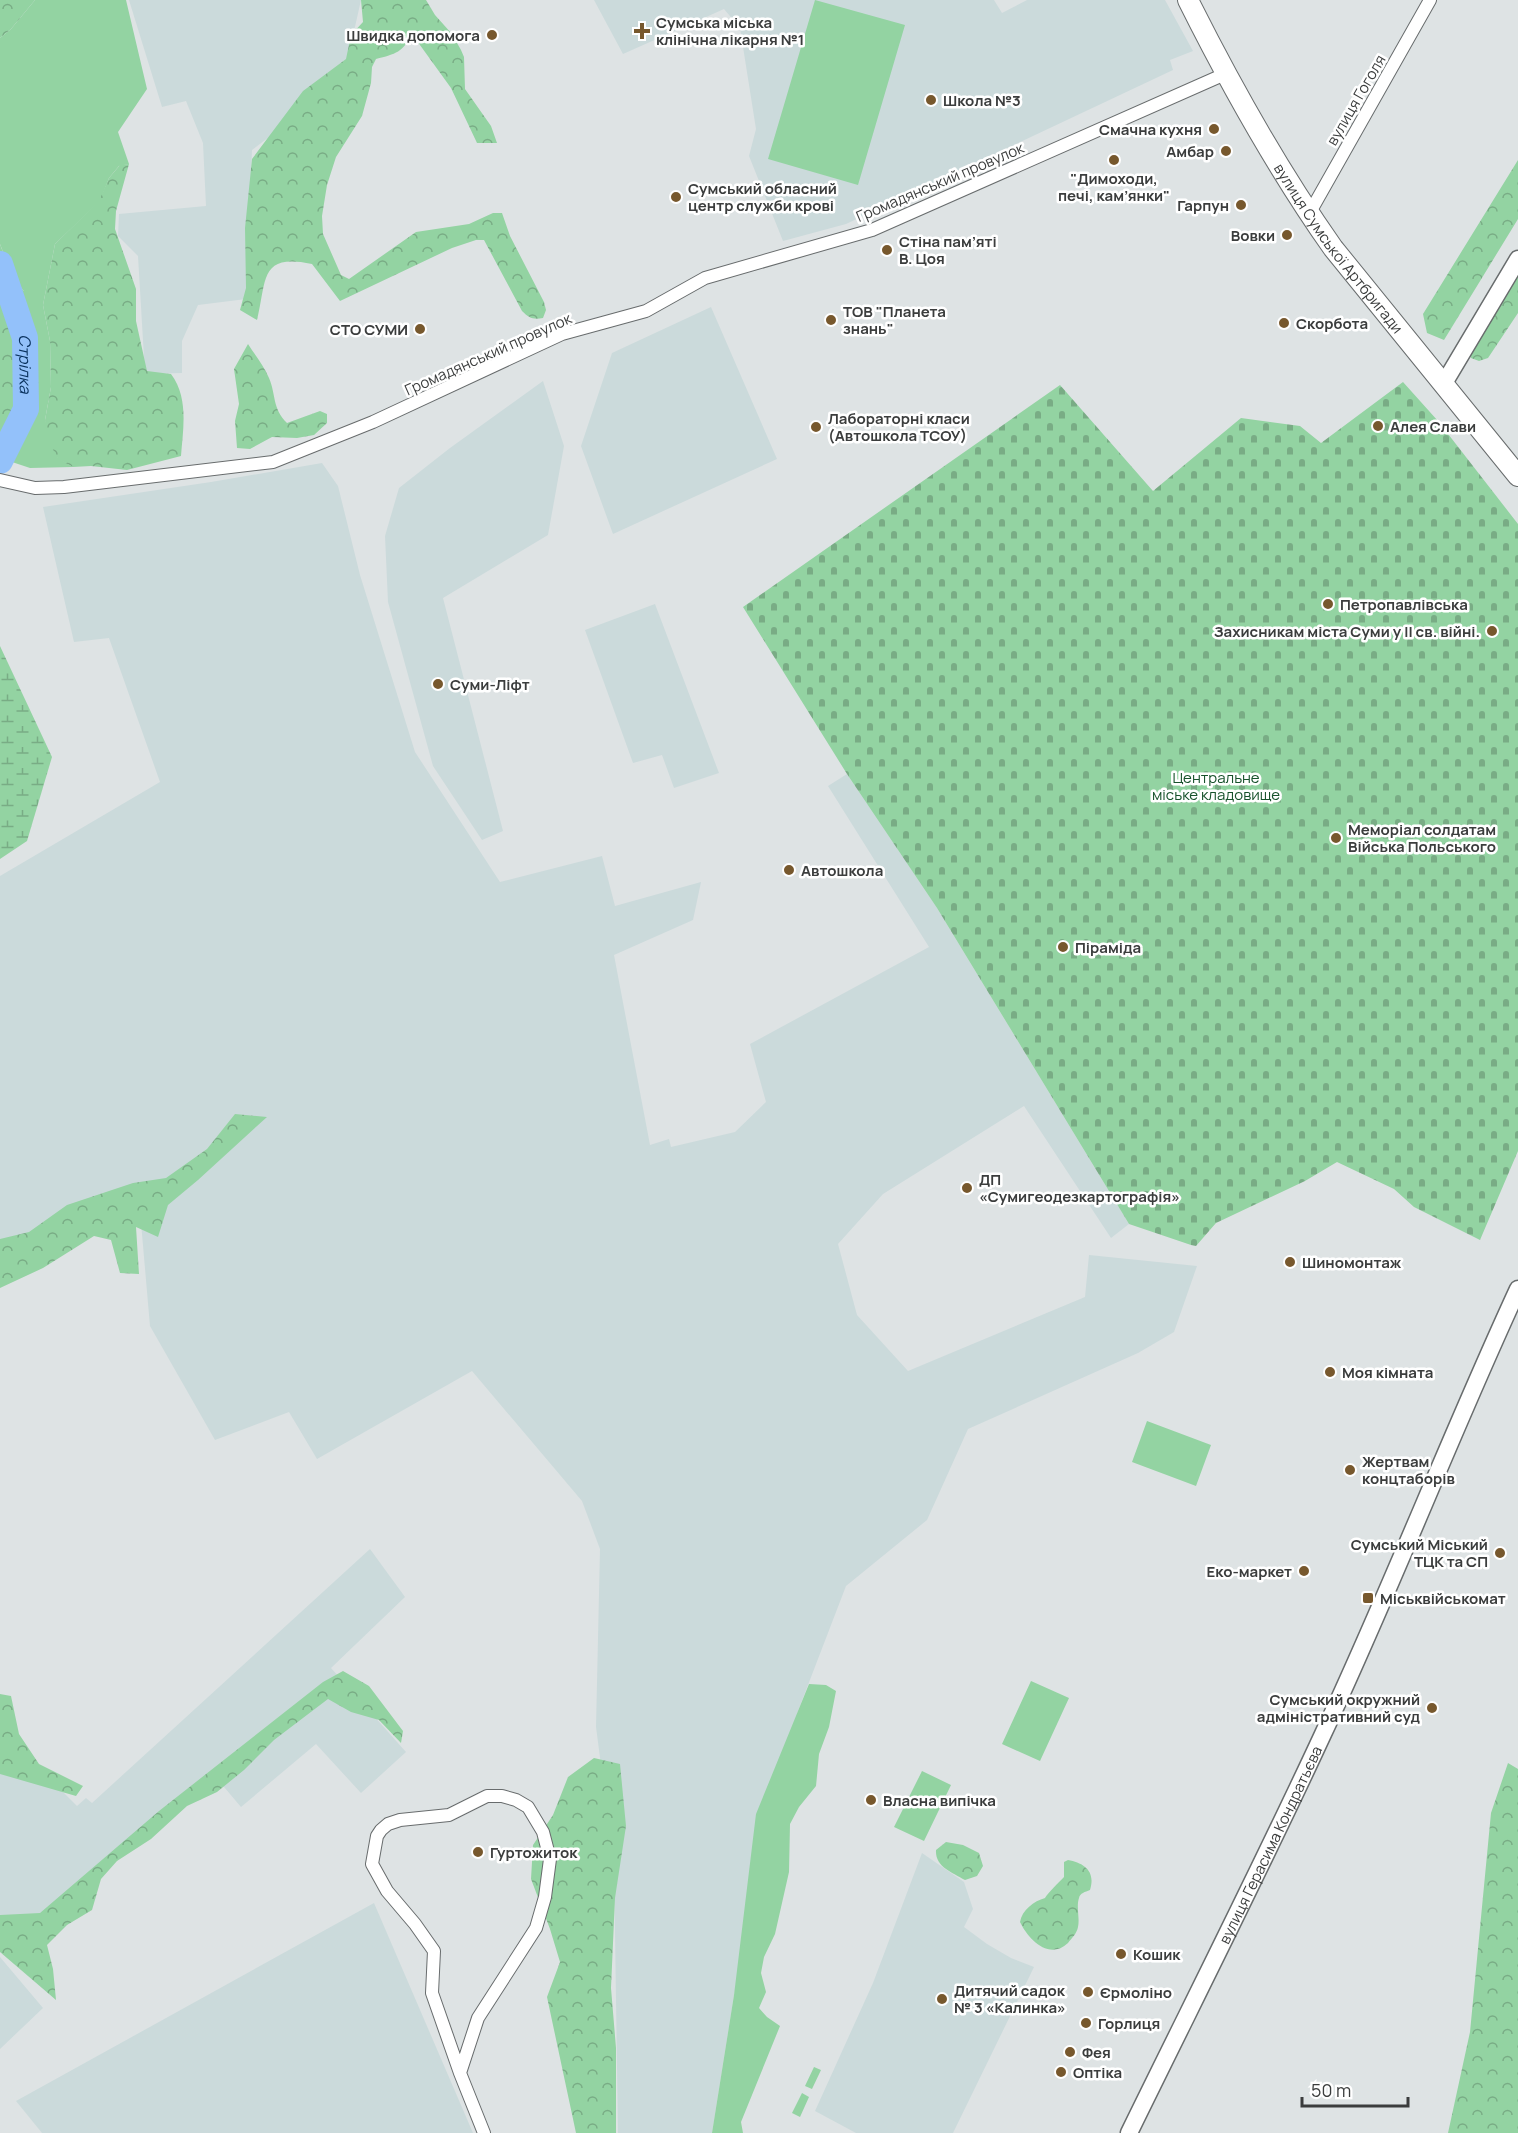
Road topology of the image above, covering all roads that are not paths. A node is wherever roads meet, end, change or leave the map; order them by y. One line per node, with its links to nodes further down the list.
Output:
1 (1188, 0): 3 (main road, вулиця Сумської Артбригади)
2 (1430, 0): 4 (street, вулиця Гоголя)
3 (1225, 74): 4 (main road, вулиця Сумської Артбригади); 8 (street, Громадянський провулок)
4 (1309, 214): 6 (main road, вулиця Сумської Артбригади)
5 (1518, 259): 6 (main road)
6 (1443, 385): 7 (main road, вулиця Сумської Артбригади)
7 (1518, 476)
8 (0, 480)
9 (1518, 1289): 12 (main road, вулиця Герасима Кондратьєва)
10 (460, 2073): 10 (street); 11 (street)
11 (484, 2133)
12 (1129, 2133)

